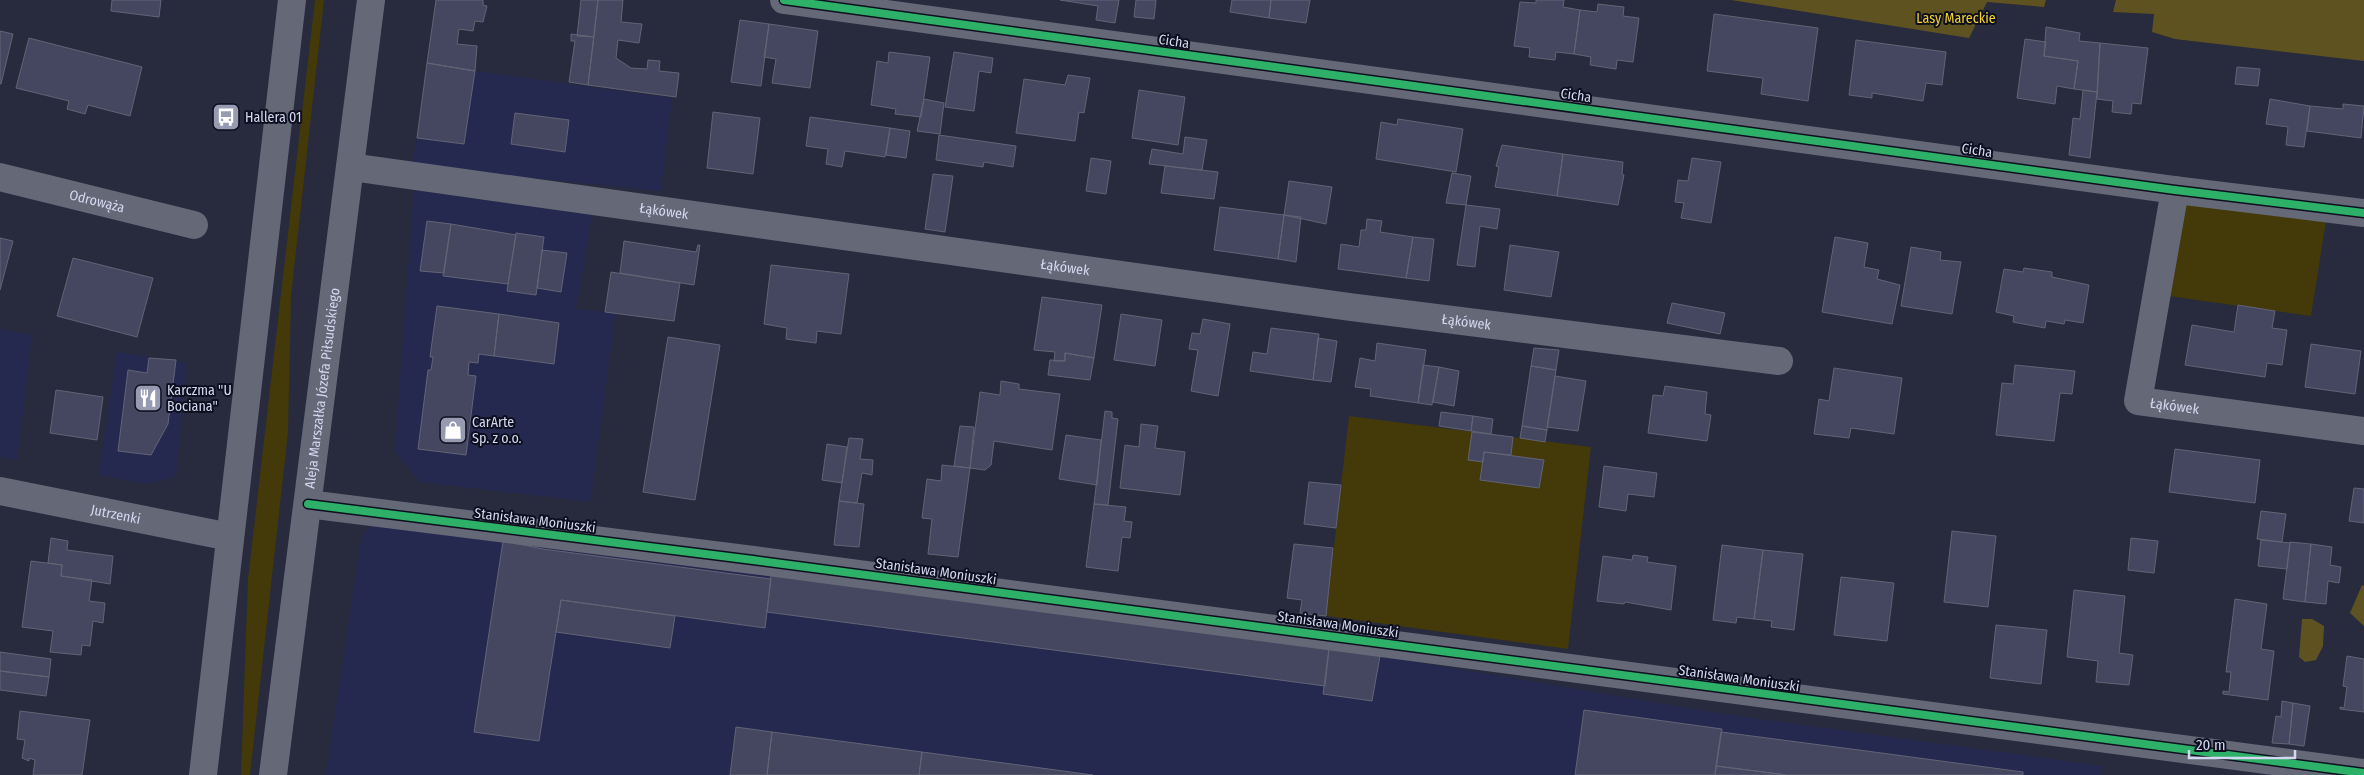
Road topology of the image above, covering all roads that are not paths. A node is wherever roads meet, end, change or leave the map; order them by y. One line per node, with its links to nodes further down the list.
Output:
1 (292, 0): 13 (street)
2 (371, 0): 4 (street, Aleja Marszałka Józefa Piłsudskiego)
3 (784, 0): 6 (street, Cicha)
4 (352, 167): 9 (street, Łąkówek); 12 (street, Aleja Marszałka Józefa Piłsudskiego)
5 (0, 177): 8 (street, Odrowąża)
6 (2175, 190): 7 (street, Cicha); 10 (street, Łąkówek)
7 (2364, 213)
8 (194, 225)
9 (1780, 360)
10 (2364, 431)
11 (0, 491): 13 (street, Jutrzenki)
12 (308, 504): 14 (street, Stanisława Moniuszki); 16 (street, Aleja Marszałka Józefa Piłsudskiego)
13 (230, 537): 15 (street)
14 (2364, 773)
15 (203, 775)
16 (273, 775)

